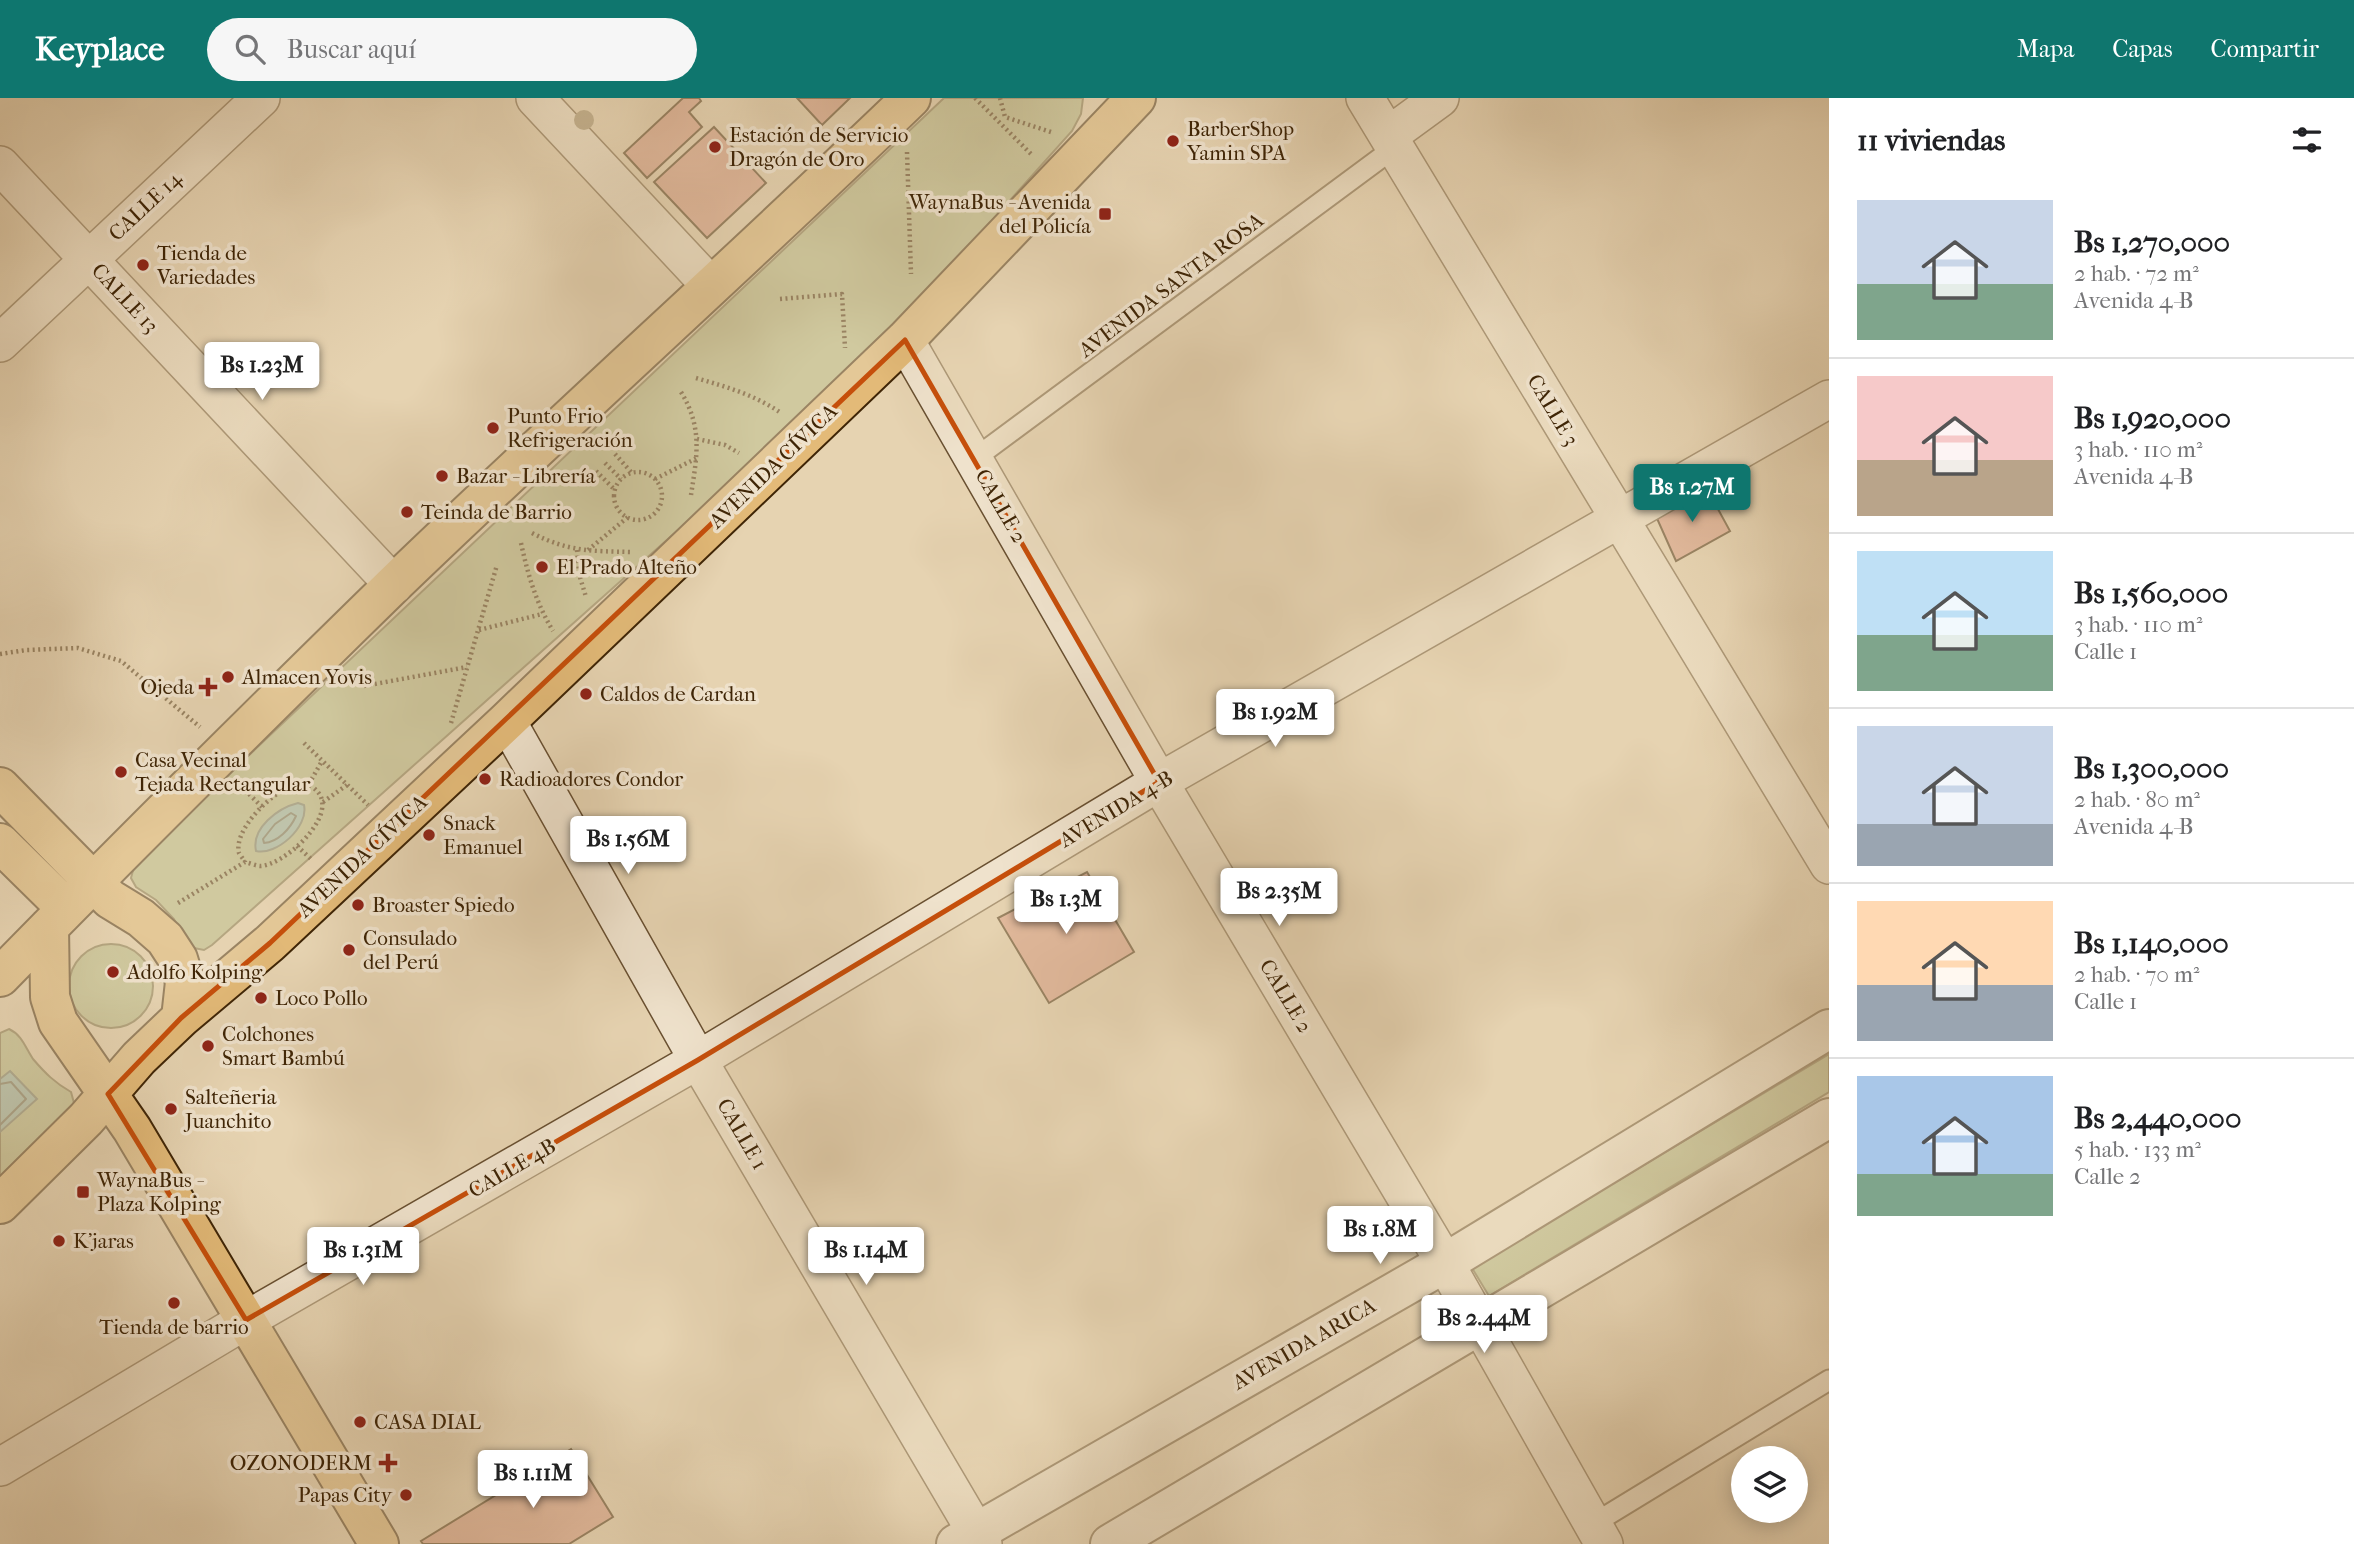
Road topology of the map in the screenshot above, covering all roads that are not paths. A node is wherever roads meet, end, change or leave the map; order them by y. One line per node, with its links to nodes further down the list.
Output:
1 (261, 98): 9 (street, CALLE 14)
2 (535, 98): 10 (street)
3 (911, 98): 10 (main road)
4 (1136, 98): 11 (main road, AVENIDA CÍVICA)
5 (1365, 98): 7 (street, CALLE 3)
6 (1440, 98): 7 (street)
7 (1391, 142): 14 (lane, AVENIDA SANTA ROSA); 15 (street, CALLE 3)
8 (0, 165): 9 (street, CALLE 13)
9 (88, 259): 12 (street, CALLE 14); 16 (street, CALLE 13)
10 (711, 286): 16 (main road)
11 (905, 340): 14 (street, CALLE 2); 17 (main road, AVENIDA CÍVICA)
12 (0, 343)
13 (1829, 399): 15 (street, AVENIDA 4-B)
14 (974, 459): 18 (street, CALLE 2)
15 (1619, 520): 18 (street, AVENIDA 4-B); 21 (street, CALLE 3)
16 (394, 585): 22 (main road)
17 (506, 721): 25 (main road, AVENIDA CÍVICA); 27 (street, CALLE 1)
18 (1159, 782): 27 (street, AVENIDA 4-B); 31 (street, CALLE 2)
19 (0, 787): 22 (main road)
20 (0, 843): 23 (main road)
21 (1829, 866)
22 (93, 881): 23 (main road); 25 (main road)
23 (57, 918): 24 (main road); 28 (main road)
24 (0, 976)
25 (181, 1018): 28 (main road, AVENIDA CÍVICA)
26 (1829, 1029): 31 (street, AVENIDA ARICA)
27 (698, 1060): 32 (street, CALLE 4B); 37 (street, CALLE 1)
28 (108, 1094): 30 (main road); 32 (main road)
29 (1829, 1118): 33 (street)
30 (0, 1204)
31 (1445, 1263): 33 (street, CALLE 2); 37 (street, AVENIDA ARICA)
32 (246, 1320): 35 (street, CALLE 4B); 38 (main road)
33 (1478, 1324): 36 (street, CALLE 2); 39 (street)
34 (1829, 1380): 36 (lane)
35 (0, 1467)
36 (1598, 1534)
37 (972, 1540)
38 (379, 1544)
39 (1110, 1544)

